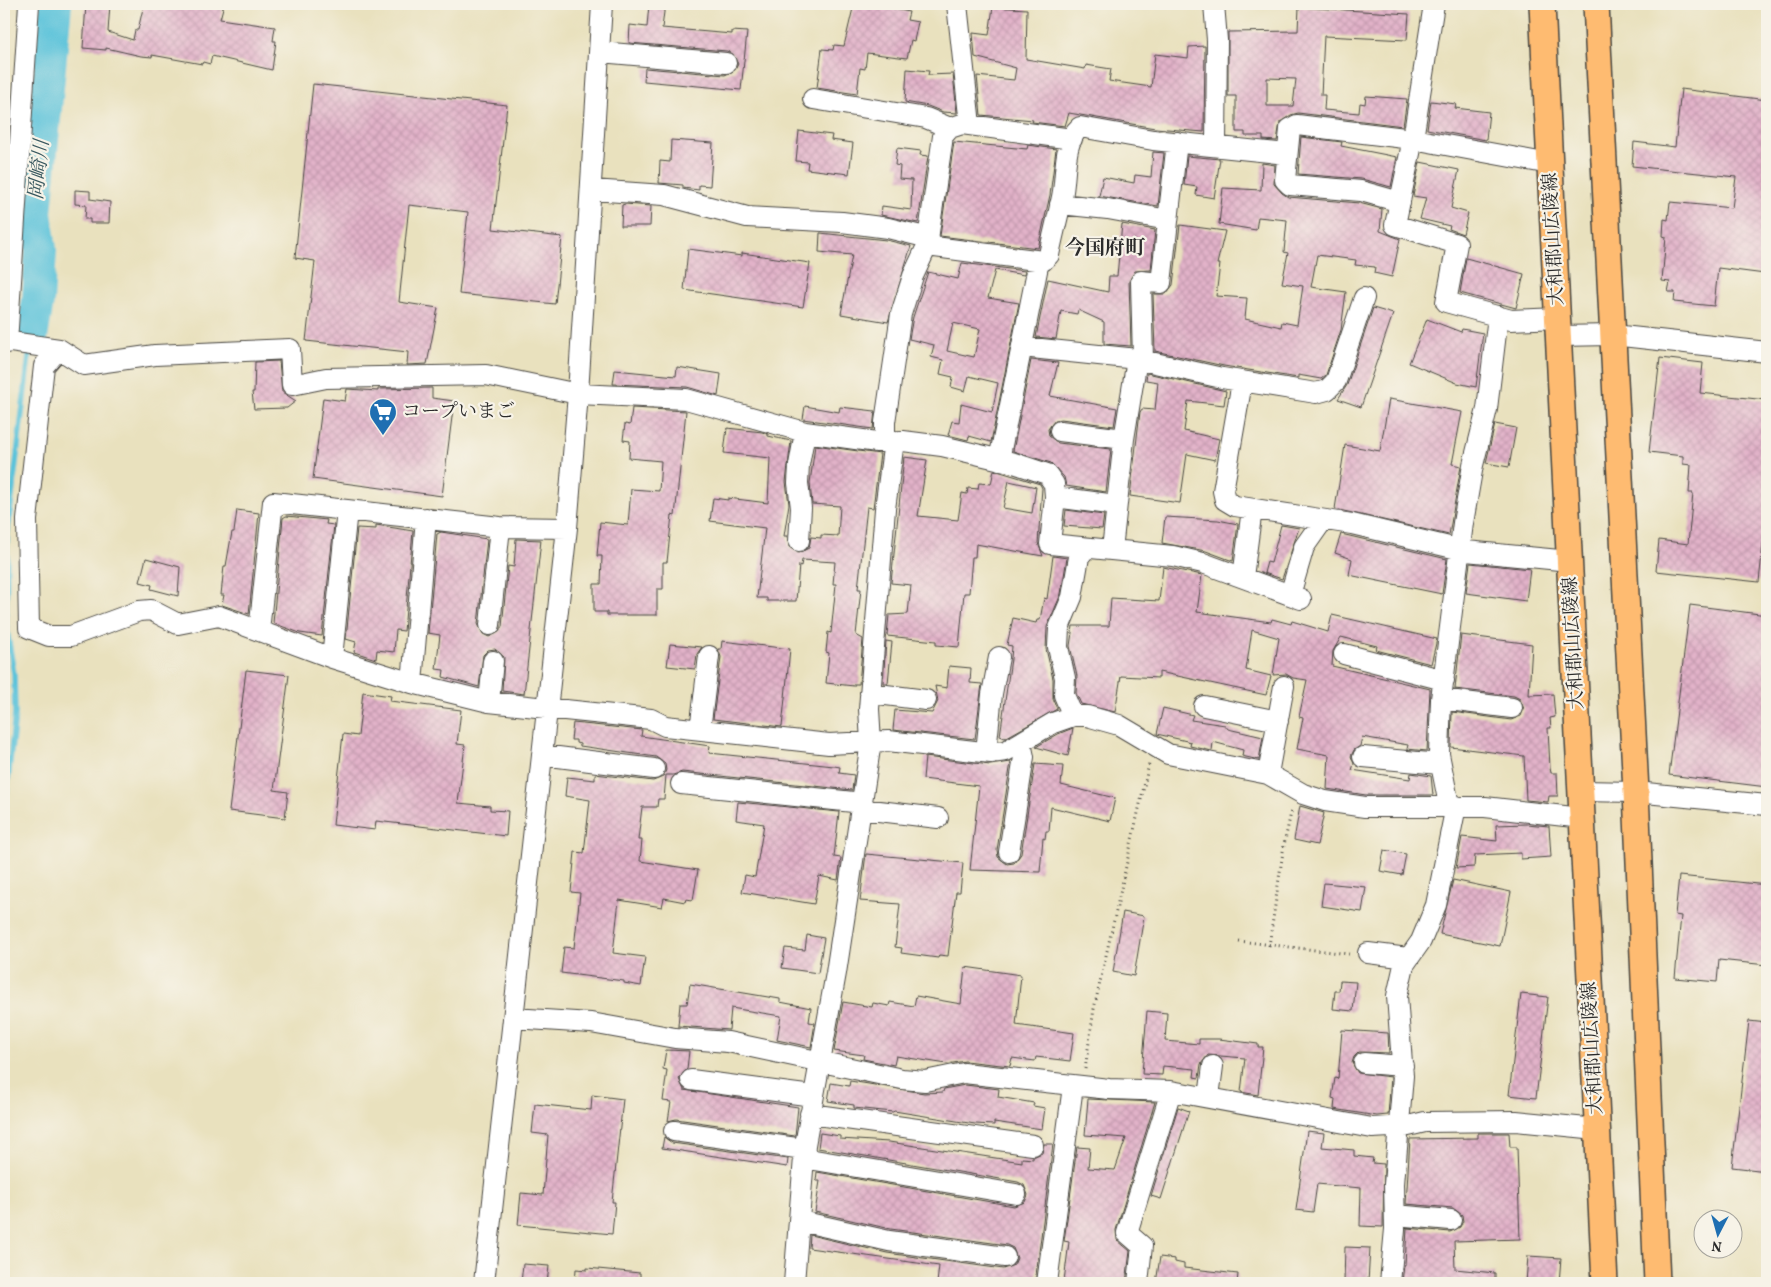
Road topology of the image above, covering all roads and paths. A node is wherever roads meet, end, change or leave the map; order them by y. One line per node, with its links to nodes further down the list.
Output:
1 (29, 4): 28 (street)
2 (602, 4): 8 (street)
3 (957, 4): 11 (street)
4 (1214, 4): 15 (street)
5 (1434, 4): 13 (street)
6 (1542, 4): 17 (main road, 大和郡山広陵線)
7 (1596, 4): 27 (main road)
8 (600, 52): 9 (street); 18 (street)
9 (726, 63)
10 (813, 99): 11 (street)
11 (960, 126): 12 (street); 22 (street)
12 (1072, 139): 14 (street); 20 (street)
13 (1413, 139): 16 (street); 17 (street); 19 (street)
14 (1176, 142): 15 (street); 21 (street)
15 (1216, 146): 16 (street)
16 (1287, 154): 19 (street)
17 (1550, 164): 26 (main road, 大和郡山広陵線)
18 (592, 190): 22 (street); 34 (street)
19 (1400, 202): 25 (street)
20 (1060, 204): 21 (street); 23 (street)
21 (1168, 220): 32 (street)
22 (928, 242): 23 (street); 38 (street)
23 (1039, 261): 29 (street)
24 (1364, 298): 33 (street)
25 (1498, 316): 26 (street); 50 (street)
26 (1558, 327): 27 (street); 52 (main road, 大和郡山広陵線)
27 (1613, 335): 31 (street); 85 (main road)
28 (8, 343): 30 (street)
29 (1022, 347): 32 (street); 39 (street)
30 (55, 348): 34 (street); 55 (street)
31 (1767, 352)
32 (1140, 359): 33 (street); 37 (street)
33 (1242, 382): 42 (street)
34 (578, 394): 36 (street); 47 (street)
35 (1060, 431): 37 (street)
36 (805, 432): 38 (street); 48 (street)
37 (1124, 440): 41 (street)
38 (890, 441): 39 (street); 64 (street)
39 (1000, 460): 40 (street)
40 (1055, 497): 41 (street); 49 (street)
41 (1116, 505): 51 (street)
42 (1252, 509): 45 (street); 53 (street)
43 (346, 510): 44 (street); 55 (street); 58 (street)
44 (426, 518): 46 (street); 61 (street)
45 (1324, 520): 50 (street); 53 (street)
46 (500, 527): 47 (street); 54 (street)
47 (567, 528): 68 (street)
48 (795, 530)
49 (1086, 548): 51 (street); 70 (street)
50 (1459, 549): 52 (street); 63 (street)
51 (1112, 550): 53 (street)
52 (1570, 561): 84 (main road, 大和郡山広陵線)
53 (1243, 577)
54 (490, 625)
55 (259, 631): 58 (street)
56 (1344, 654): 63 (street)
57 (709, 656): 72 (street)
58 (332, 658): 61 (street)
59 (999, 658): 76 (street)
60 (493, 662): 66 (street)
61 (412, 683): 66 (street)
62 (1284, 686): 71 (street)
63 (1443, 690): 69 (street); 79 (street)
64 (870, 692): 65 (street); 73 (street)
65 (926, 700)
66 (489, 702): 68 (street)
67 (1204, 706): 71 (street)
68 (547, 708): 72 (street); 77 (street)
69 (1512, 708)
70 (1073, 716): 74 (street); 75 (street)
71 (1278, 721): 81 (street)
72 (700, 730): 73 (street)
73 (871, 742): 76 (street); 88 (street)
74 (1021, 742): 76 (street); 91 (street)
75 (1153, 746): 81 (street); 102 (path)
76 (986, 752)
77 (542, 755): 80 (street); 96 (street)
78 (1363, 757): 79 (street)
79 (1440, 764): 86 (street)
80 (654, 769)
81 (1268, 774): 83 (street)
82 (680, 784): 88 (street)
83 (1298, 791): 86 (street); 93 (path)
84 (1580, 791): 85 (street); 89 (main road, 大和郡山広陵線)
85 (1636, 792): 87 (street); 122 (main road)
86 (1452, 805): 89 (street); 95 (street)
87 (1767, 805)
88 (862, 806): 90 (street); 97 (street)
89 (1582, 818): 107 (main road, 大和郡山広陵線)
90 (927, 822)
91 (1008, 852)
92 (1239, 941): 93 (path)
93 (1269, 946): 94 (path)
94 (1368, 953): 95 (street)
95 (1408, 958): 100 (street)
96 (513, 1018): 97 (street); 116 (street)
97 (820, 1061): 102 (street); 105 (street)
98 (1364, 1063): 100 (street)
99 (1213, 1066): 104 (street)
100 (1403, 1066): 106 (street)
101 (691, 1080): 105 (street)
102 (1078, 1086): 103 (street); 118 (street)
103 (1171, 1091): 104 (street); 119 (street)
104 (1209, 1097): 106 (street)
105 (812, 1105): 109 (street); 110 (street)
106 (1398, 1127): 107 (street); 112 (street)
107 (1597, 1128): 121 (main road, 大和郡山広陵線)
108 (674, 1131): 110 (street)
109 (1033, 1145)
110 (804, 1154): 111 (street); 114 (street)
111 (1016, 1194)
112 (1394, 1215): 113 (street); 120 (street)
113 (1451, 1220)
114 (800, 1221): 115 (street); 117 (street)
115 (1005, 1258)
116 (484, 1283)
117 (794, 1283)
118 (1048, 1283)
119 (1138, 1283)
120 (1390, 1283)
121 (1605, 1283)
122 (1657, 1283)

